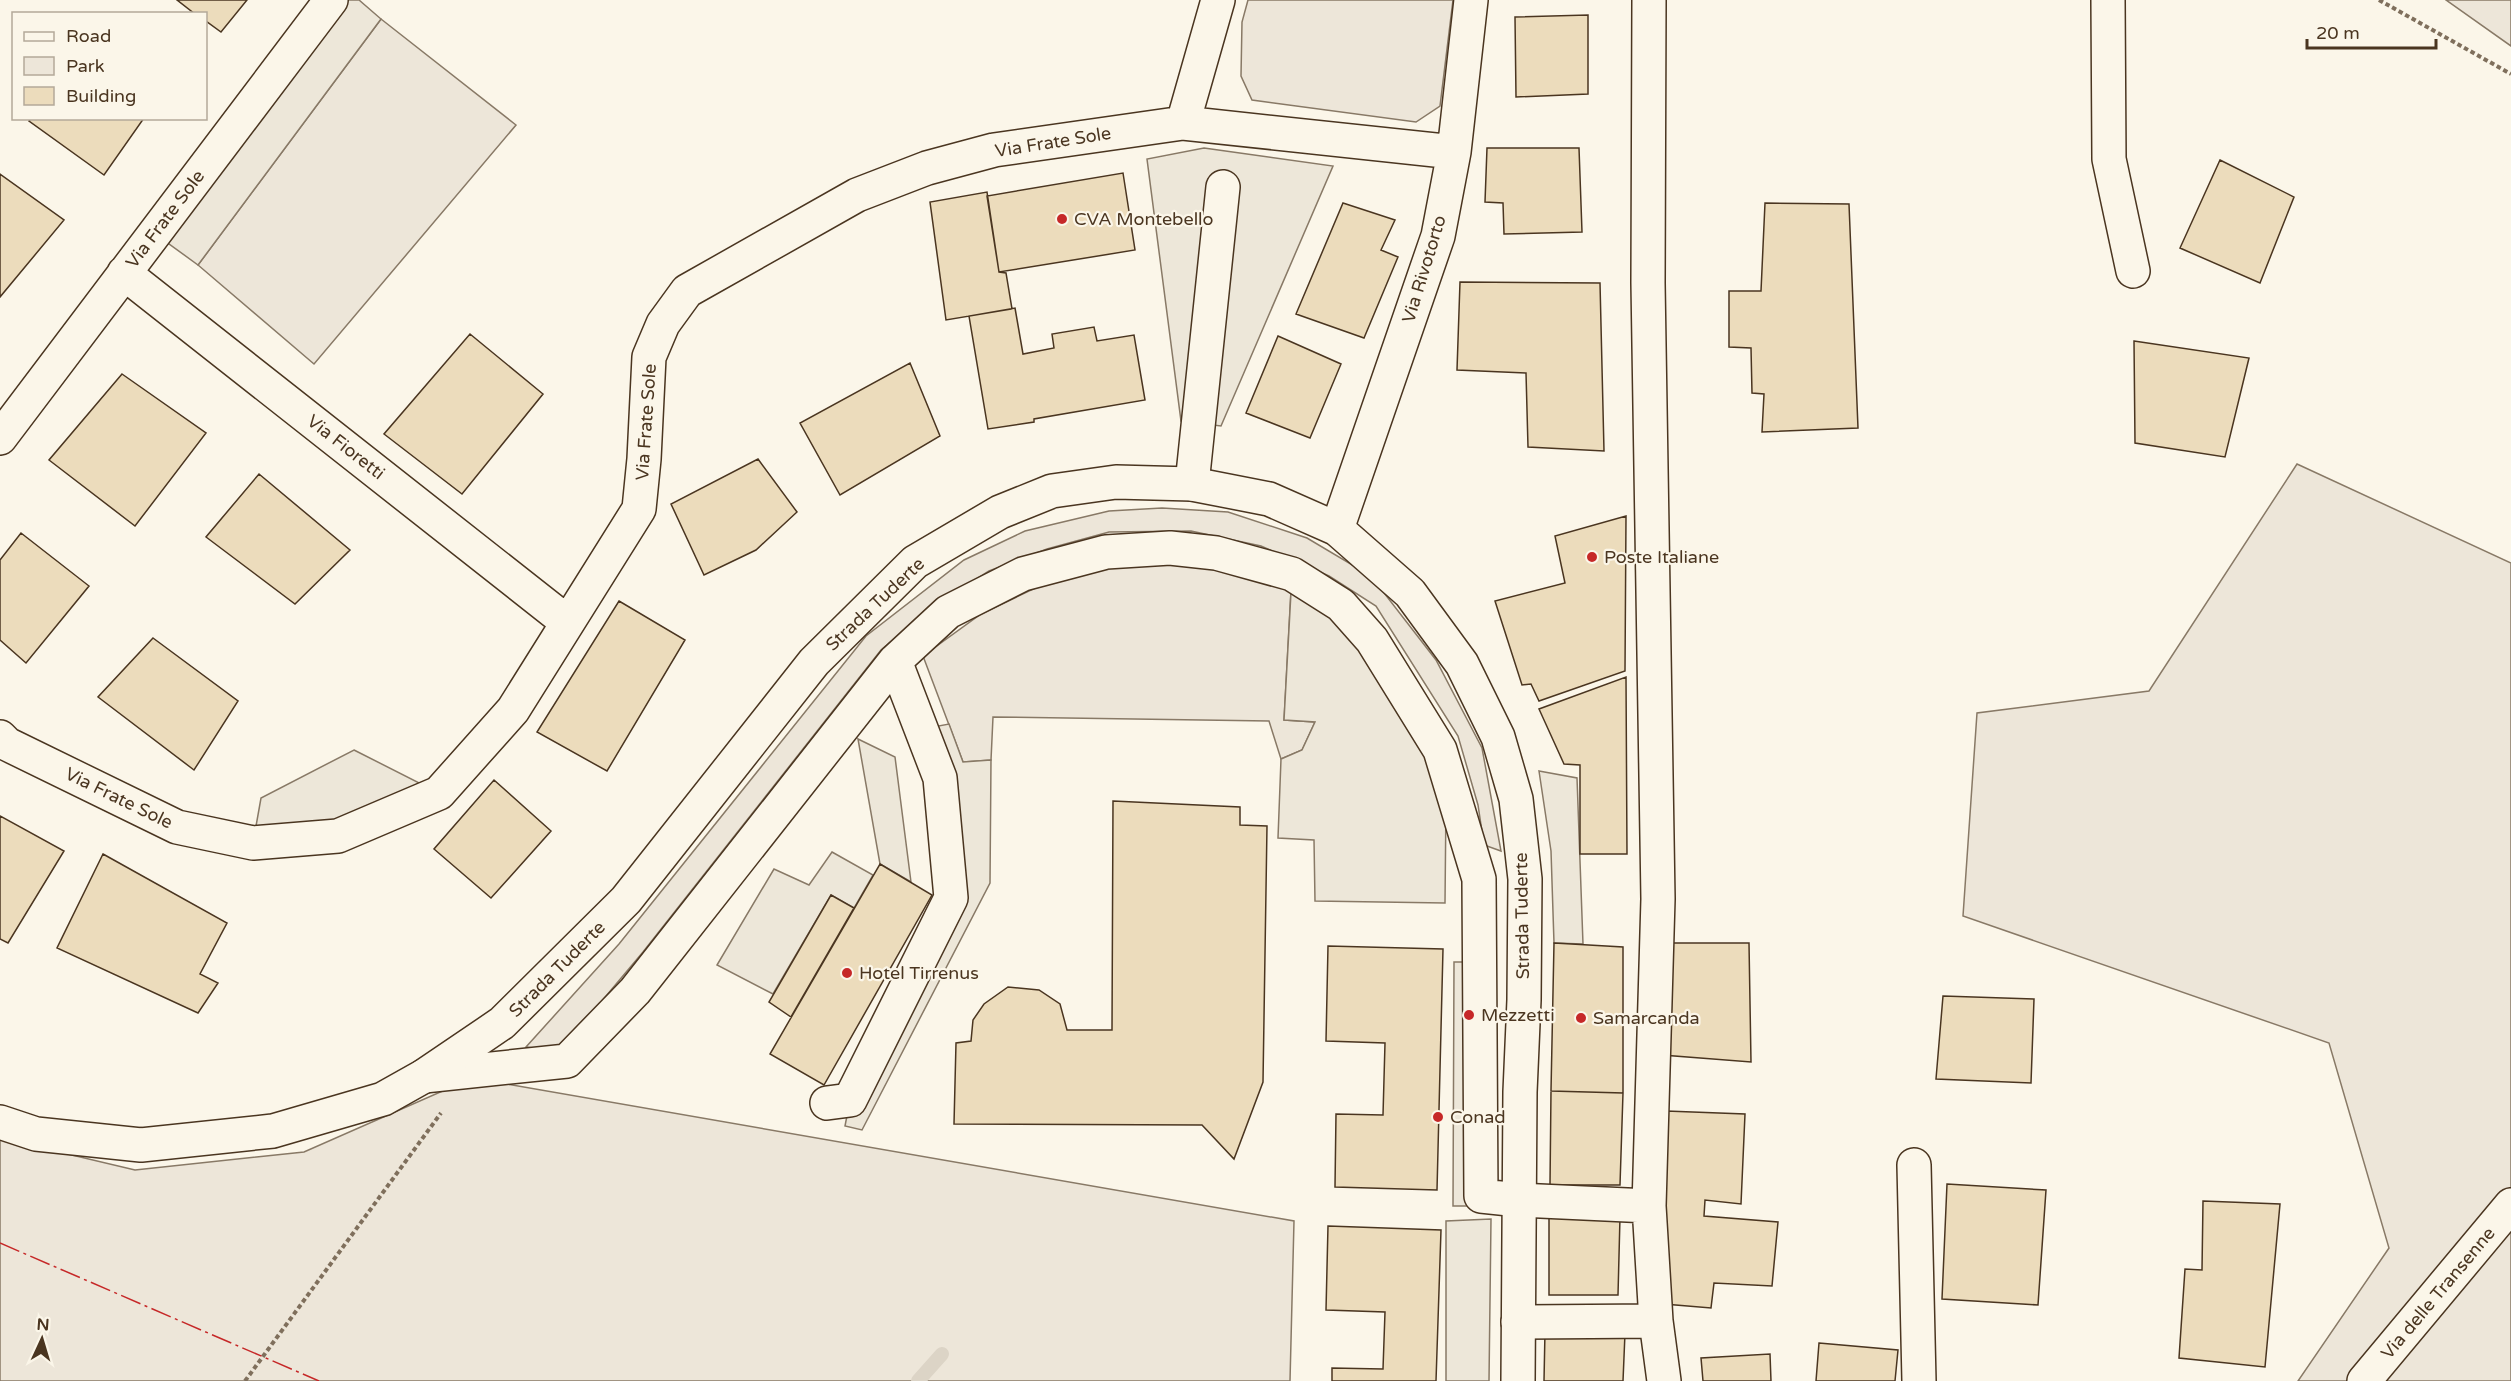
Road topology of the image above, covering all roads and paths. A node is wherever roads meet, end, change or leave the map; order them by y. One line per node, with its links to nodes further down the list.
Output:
1 (331, 0): 12 (street, Via Frate Sole)
2 (1218, 0): 8 (street)
3 (1471, 0): 9 (street, Via Rivotorto)
4 (1649, 0): 32 (street)
5 (2108, 0): 11 (street)
6 (2379, 0): 7 (path)
7 (2511, 74)
8 (1183, 123): 9 (street, Via Frate Sole); 16 (street, Via Frate Sole)
9 (1454, 152): 15 (street, Via Rivotorto)
10 (1223, 187): 14 (street)
11 (2133, 270)
12 (124, 273): 13 (street, Via Frate Sole); 16 (street, Via Fioretti)
13 (0, 438)
14 (1192, 484): 15 (street, Strada Tuderte); 24 (street, Strada Tuderte)
15 (1337, 529): 20 (street, Strada Tuderte)
16 (567, 622): 18 (street, Via Frate Sole)
17 (895, 661): 19 (street); 23 (street); 27 (street)
18 (0, 737)
19 (1479, 879): 20 (street); 21 (street)
20 (1525, 879): 22 (street, Strada Tuderte)
21 (1480, 997): 22 (street); 25 (street)
22 (1524, 1000): 26 (street, Strada Tuderte)
23 (471, 1071): 24 (street); 35 (path)
24 (424, 1076): 28 (street, Strada Tuderte)
25 (1481, 1092): 26 (street); 30 (street)
26 (1520, 1092): 30 (street, Strada Tuderte)
27 (827, 1103)
28 (0, 1122)
29 (1914, 1165): 38 (street)
30 (1519, 1200): 32 (street); 34 (street, Strada Tuderte)
31 (2511, 1205): 39 (street, Via delle Transenne)
32 (1649, 1206): 33 (street)
33 (1656, 1321): 34 (street); 37 (street)
34 (1518, 1322): 36 (street, Strada Tuderte)
35 (245, 1381)
36 (1518, 1381)
37 (1664, 1381)
38 (1919, 1381)
39 (2364, 1381)

